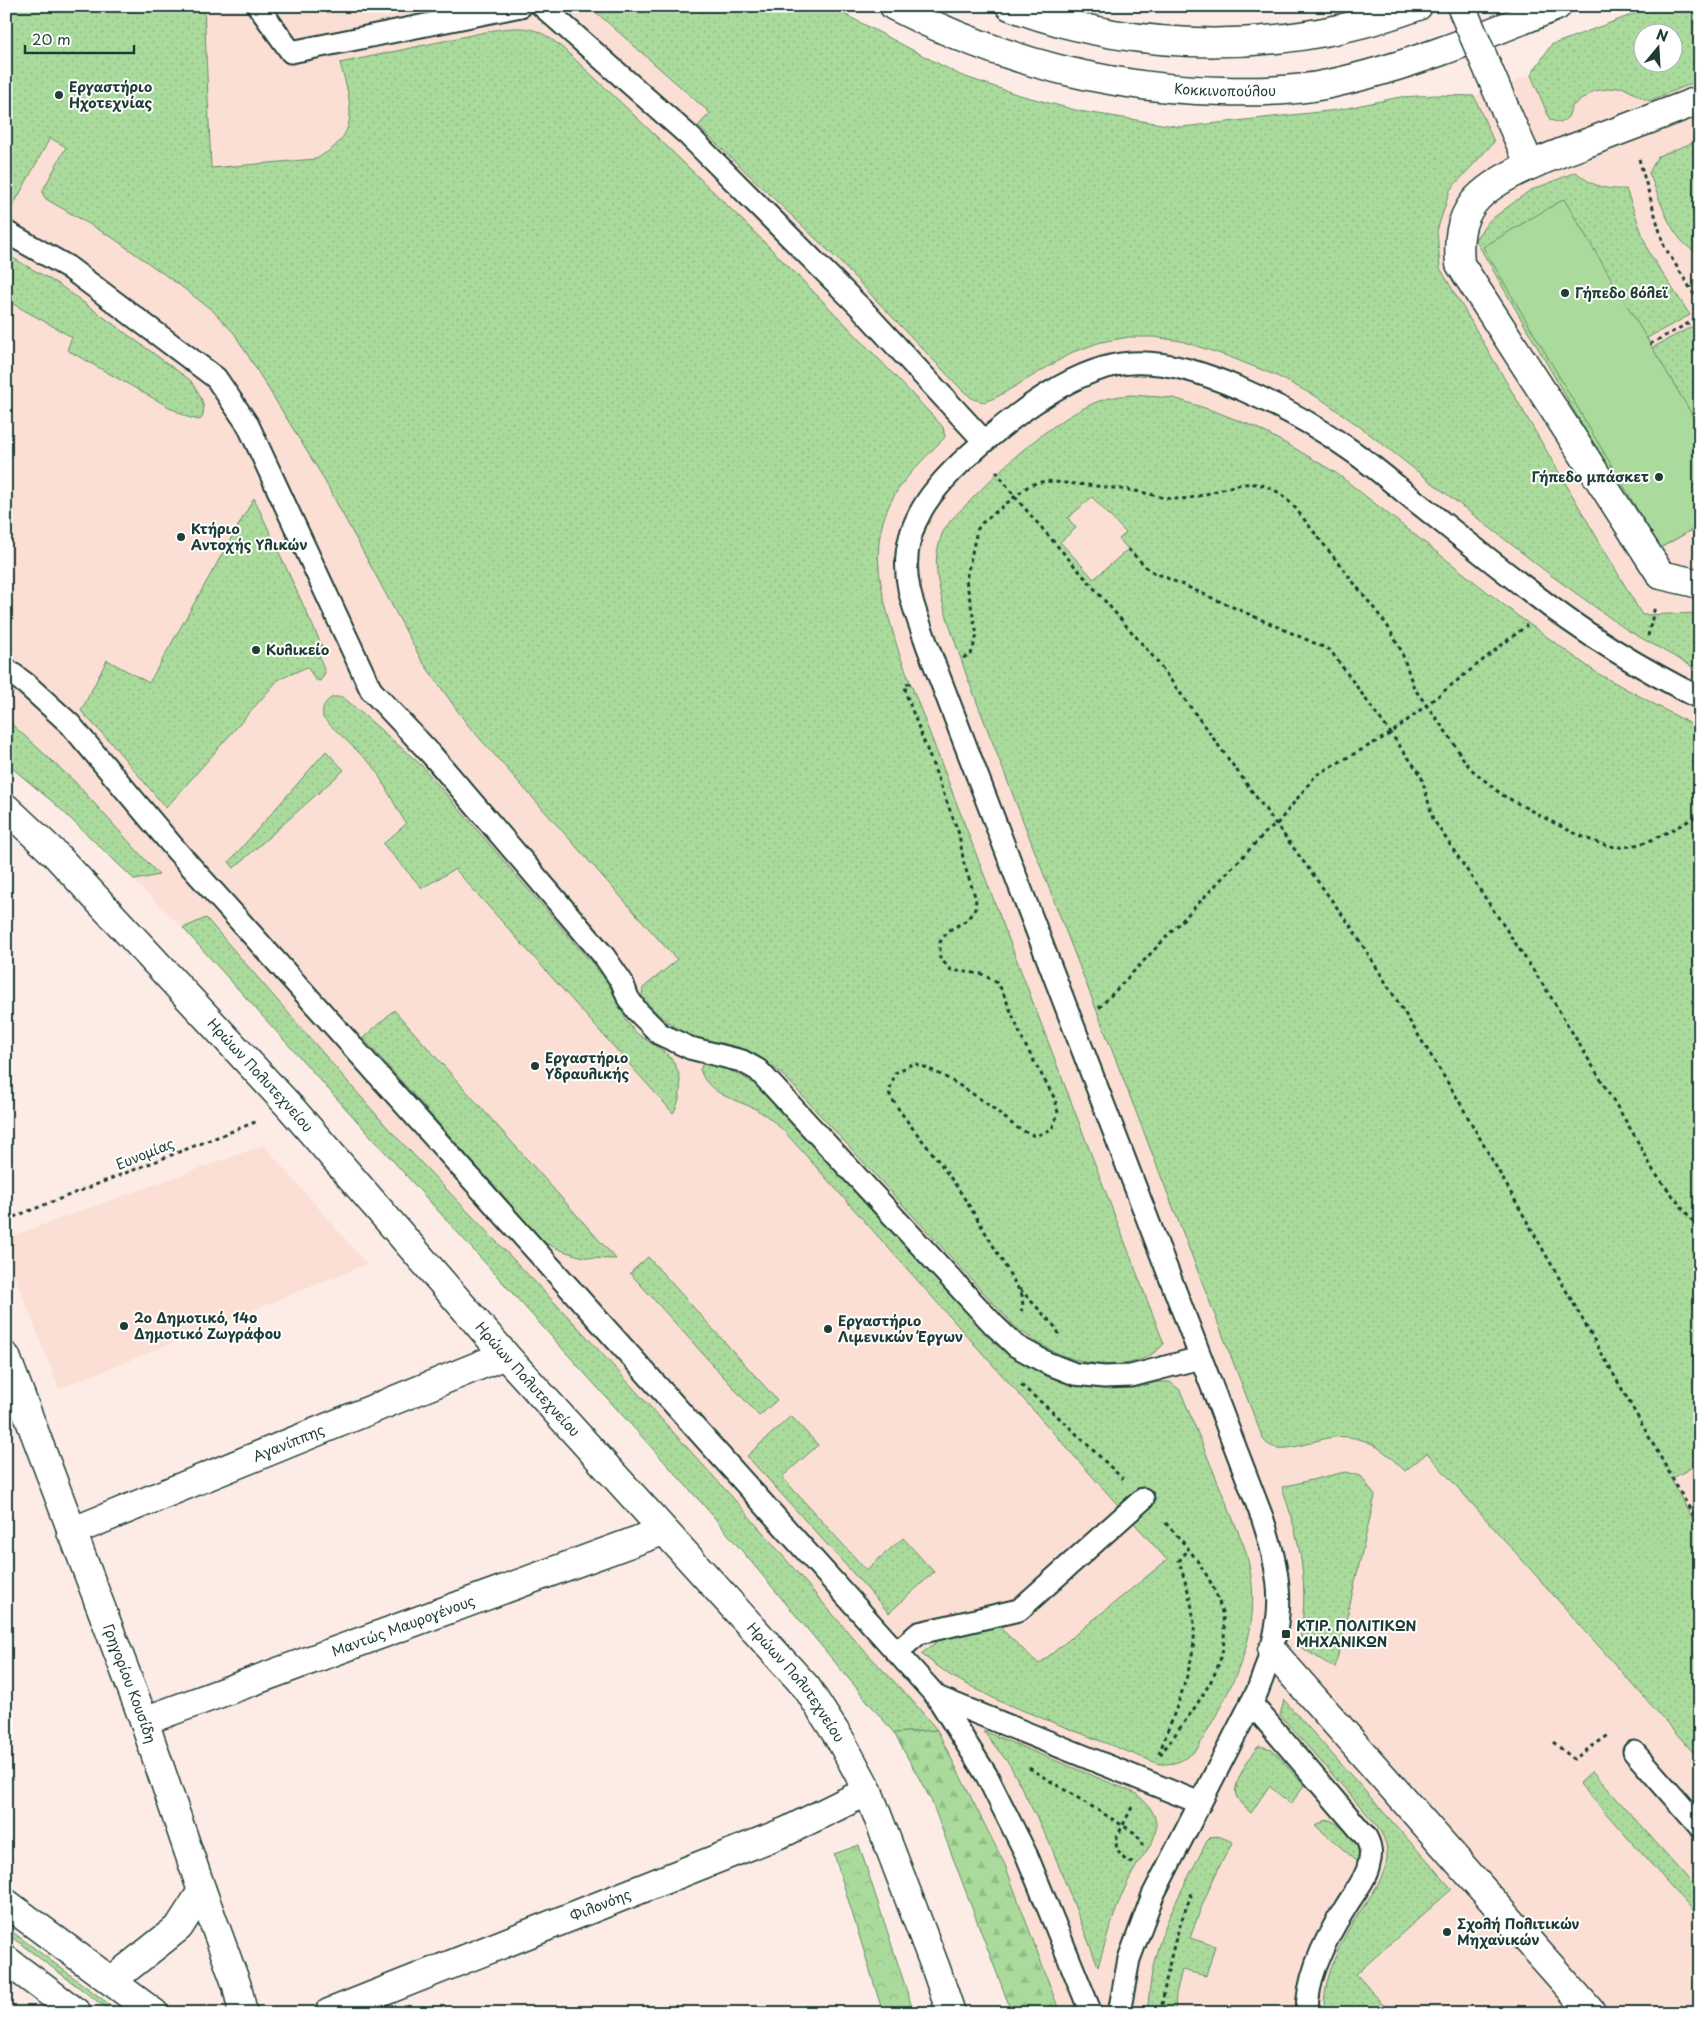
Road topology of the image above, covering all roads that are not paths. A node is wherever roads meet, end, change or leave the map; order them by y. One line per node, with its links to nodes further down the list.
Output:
1 (258, 6): 2 (lane)
2 (521, 6)
3 (542, 6): 12 (lane)
4 (894, 6): 8 (street, Κοκκινοπούλου)
5 (1010, 6): 6 (street)
6 (1418, 6)
7 (1461, 6): 10 (street, bridge)
8 (1558, 6)
9 (1700, 100): 10 (street)
10 (1530, 165): 13 (street)
11 (6, 232): 19 (lane)
12 (984, 441): 15 (lane); 19 (lane)
13 (1700, 584)
14 (6, 669): 25 (lane)
15 (1700, 698)
16 (6, 808): 17 (street, Ηρώων Πολυτεχνείου)
17 (505, 1355): 22 (street, Ηρώων Πολυτεχνείου); 23 (street, Αγανίππης)
18 (6, 1357): 20 (street, Γρηγορίου Κουσίδη)
19 (1200, 1358): 24 (lane)
20 (11, 1385): 23 (street, Γρηγορίου Κουσίδη)
21 (1143, 1499): 25 (lane)
22 (663, 1531): 28 (street, Μαντώς Μαυρογένους); 30 (street, Ηρώων Πολυτεχνείου)
23 (71, 1532): 28 (street, Γρηγορίου Κουσίδη)
24 (1272, 1650): 27 (lane); 45 (street)
25 (897, 1652): 26 (lane)
26 (937, 1697): 31 (lane); 42 (lane)
27 (1251, 1702): 31 (lane); 44 (lane)
28 (144, 1721): 33 (street, Γρηγορίου Κουσίδη)
29 (1634, 1752): 32 (lane)
30 (868, 1791): 40 (street, Φιλονόης); 41 (street, Ηρώων Πολυτεχνείου)
31 (1200, 1803): 43 (lane)
32 (1700, 1827)
33 (202, 1891): 36 (street); 39 (street, Γρηγορίου Κουσίδη)
34 (6, 1903): 36 (street)
35 (6, 1960): 37 (street)
36 (111, 1981): 38 (street)
37 (77, 2013)
38 (154, 2013)
39 (243, 2013)
40 (329, 2013)
41 (951, 2013)
42 (1091, 2013)
43 (1119, 2013)
44 (1307, 2013)
45 (1592, 2013)

